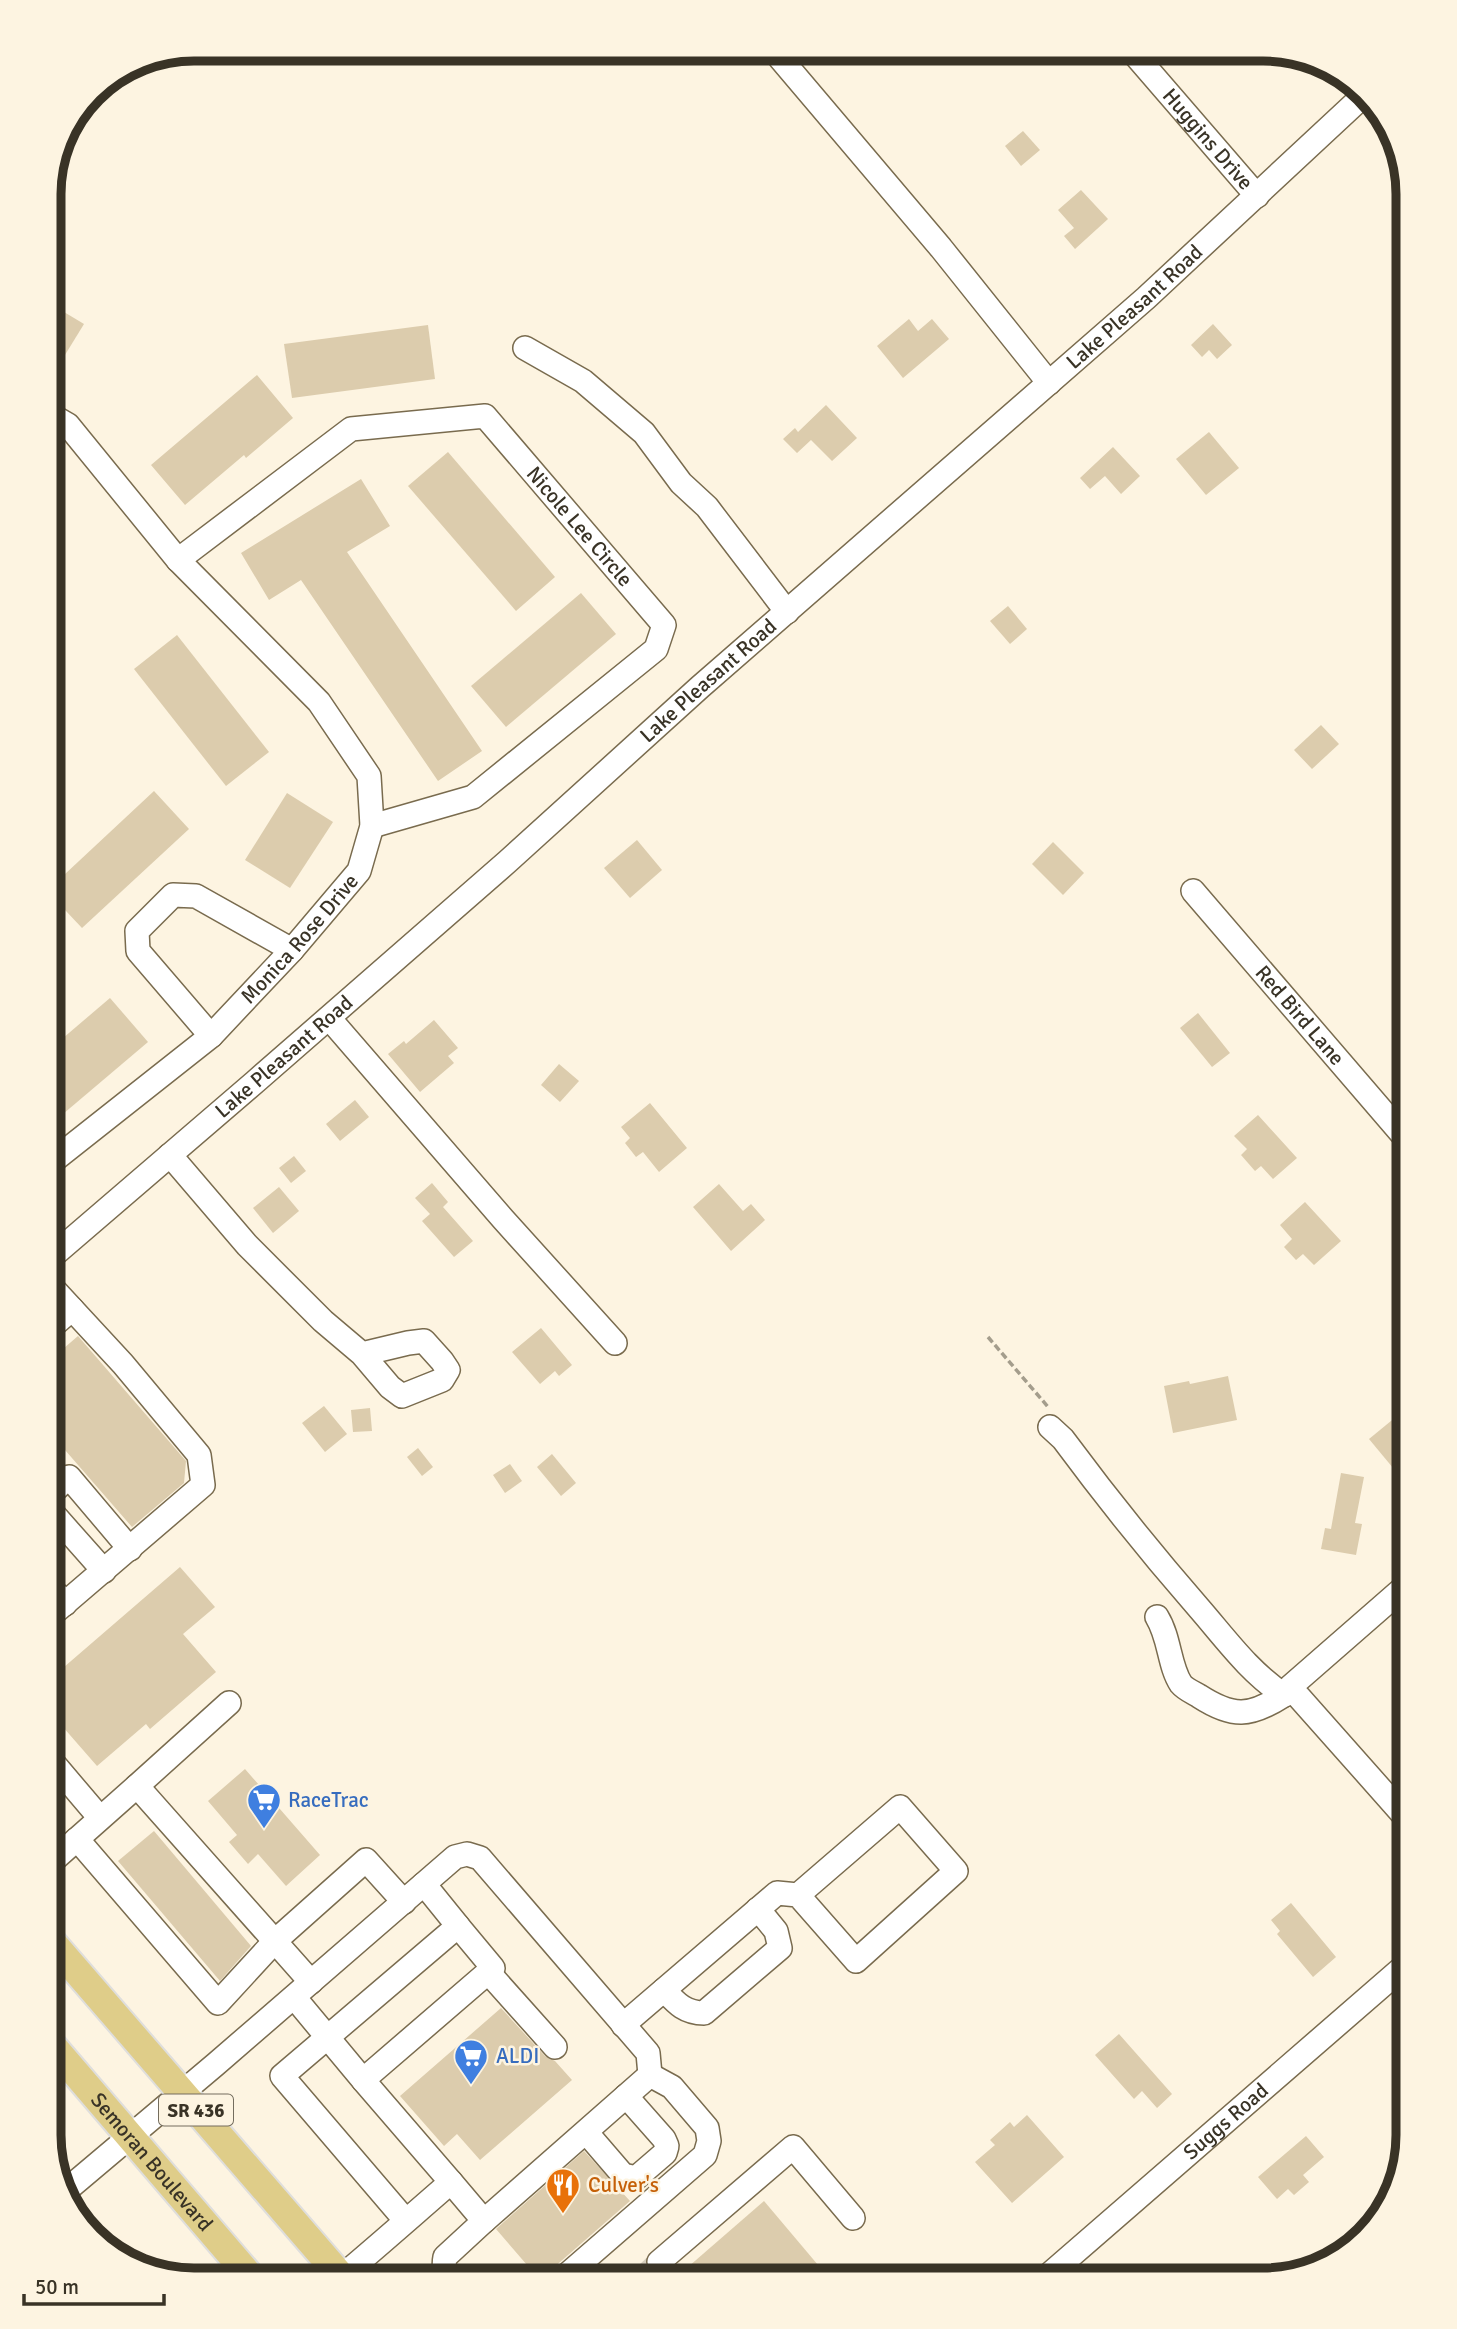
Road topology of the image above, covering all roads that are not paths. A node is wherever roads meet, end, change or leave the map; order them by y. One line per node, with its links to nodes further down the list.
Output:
1 (783, 62): 6 (street)
2 (1141, 62): 4 (street, Huggins Drive)
3 (1357, 101): 4 (street, Lake Pleasant Road)
4 (1257, 196): 6 (street, Lake Pleasant Road)
5 (525, 348): 9 (street)
6 (1049, 383): 9 (street, Lake Pleasant Road)
7 (62, 421): 8 (street, Monica Rose Drive)
8 (178, 560): 10 (street, Monica Rose Drive); 10 (street, Nicole Lee Circle)
9 (787, 612): 13 (street, Lake Pleasant Road)
10 (372, 825): 12 (street, Monica Rose Drive)
11 (1193, 891): 15 (street, Red Bird Lane)
12 (292, 950): 14 (street, Monica Rose Drive); 14 (street)
13 (329, 1018): 17 (street, Lake Pleasant Road); 22 (street)
14 (211, 1036): 16 (street, Monica Rose Drive)
15 (1396, 1128)
16 (62, 1150)
17 (170, 1155): 18 (street, Lake Pleasant Road); 23 (street)
18 (61, 1248)
19 (61, 1298): 20 (street)
20 (72, 1309): 21 (street); 27 (street)
21 (61, 1318)
22 (615, 1343)
23 (362, 1354)
24 (1050, 1427): 32 (street)
25 (61, 1485): 27 (street)
26 (61, 1523): 28 (street)
27 (130, 1549): 28 (street)
28 (104, 1571): 30 (street)
29 (1396, 1595): 32 (street)
30 (61, 1607)
31 (1157, 1617): 32 (street)
32 (1290, 1692): 36 (street)
33 (229, 1703): 35 (street)
34 (61, 1772): 37 (street)
35 (137, 1786): 37 (street); 45 (street)
36 (1396, 1807)
37 (100, 1818): 38 (street)
38 (77, 1839): 39 (street); 45 (street)
39 (61, 1853)
40 (424, 1884): 42 (street); 44 (street); 51 (street)
41 (798, 1895): 41 (street); 43 (street)
42 (404, 1902): 45 (street); 49 (street)
43 (758, 1909): 50 (street); 50 (street)
44 (457, 1926): 47 (street); 52 (street)
45 (275, 1941): 49 (street)
46 (61, 1953): 57 (main road, SR 436)
47 (488, 1972): 53 (street); 56 (street)
48 (1396, 1973): 72 (street, Suggs Road)
49 (302, 1989): 52 (street); 57 (street)
50 (664, 1990): 51 (street)
51 (624, 2025): 55 (street)
52 (328, 2037): 56 (street); 64 (street)
53 (555, 2047)
54 (61, 2056): 60 (main road, Semoran Boulevard / SR 436)
55 (650, 2075): 58 (street); 71 (street)
56 (363, 2080): 61 (street)
57 (182, 2093): 60 (street); 68 (main road, SR 436)
58 (626, 2096): 59 (street); 59 (street)
59 (586, 2132): 65 (street)
60 (130, 2136): 62 (street); 67 (main road, Semoran Boulevard / SR 436)
61 (451, 2182): 64 (street); 65 (street)
62 (72, 2186)
63 (853, 2218): 66 (street)
64 (406, 2221): 69 (street)
65 (484, 2221): 70 (street)
66 (659, 2262)
67 (242, 2267)
68 (333, 2267)
69 (354, 2267)
70 (444, 2267)
71 (576, 2267)
72 (1057, 2268)

